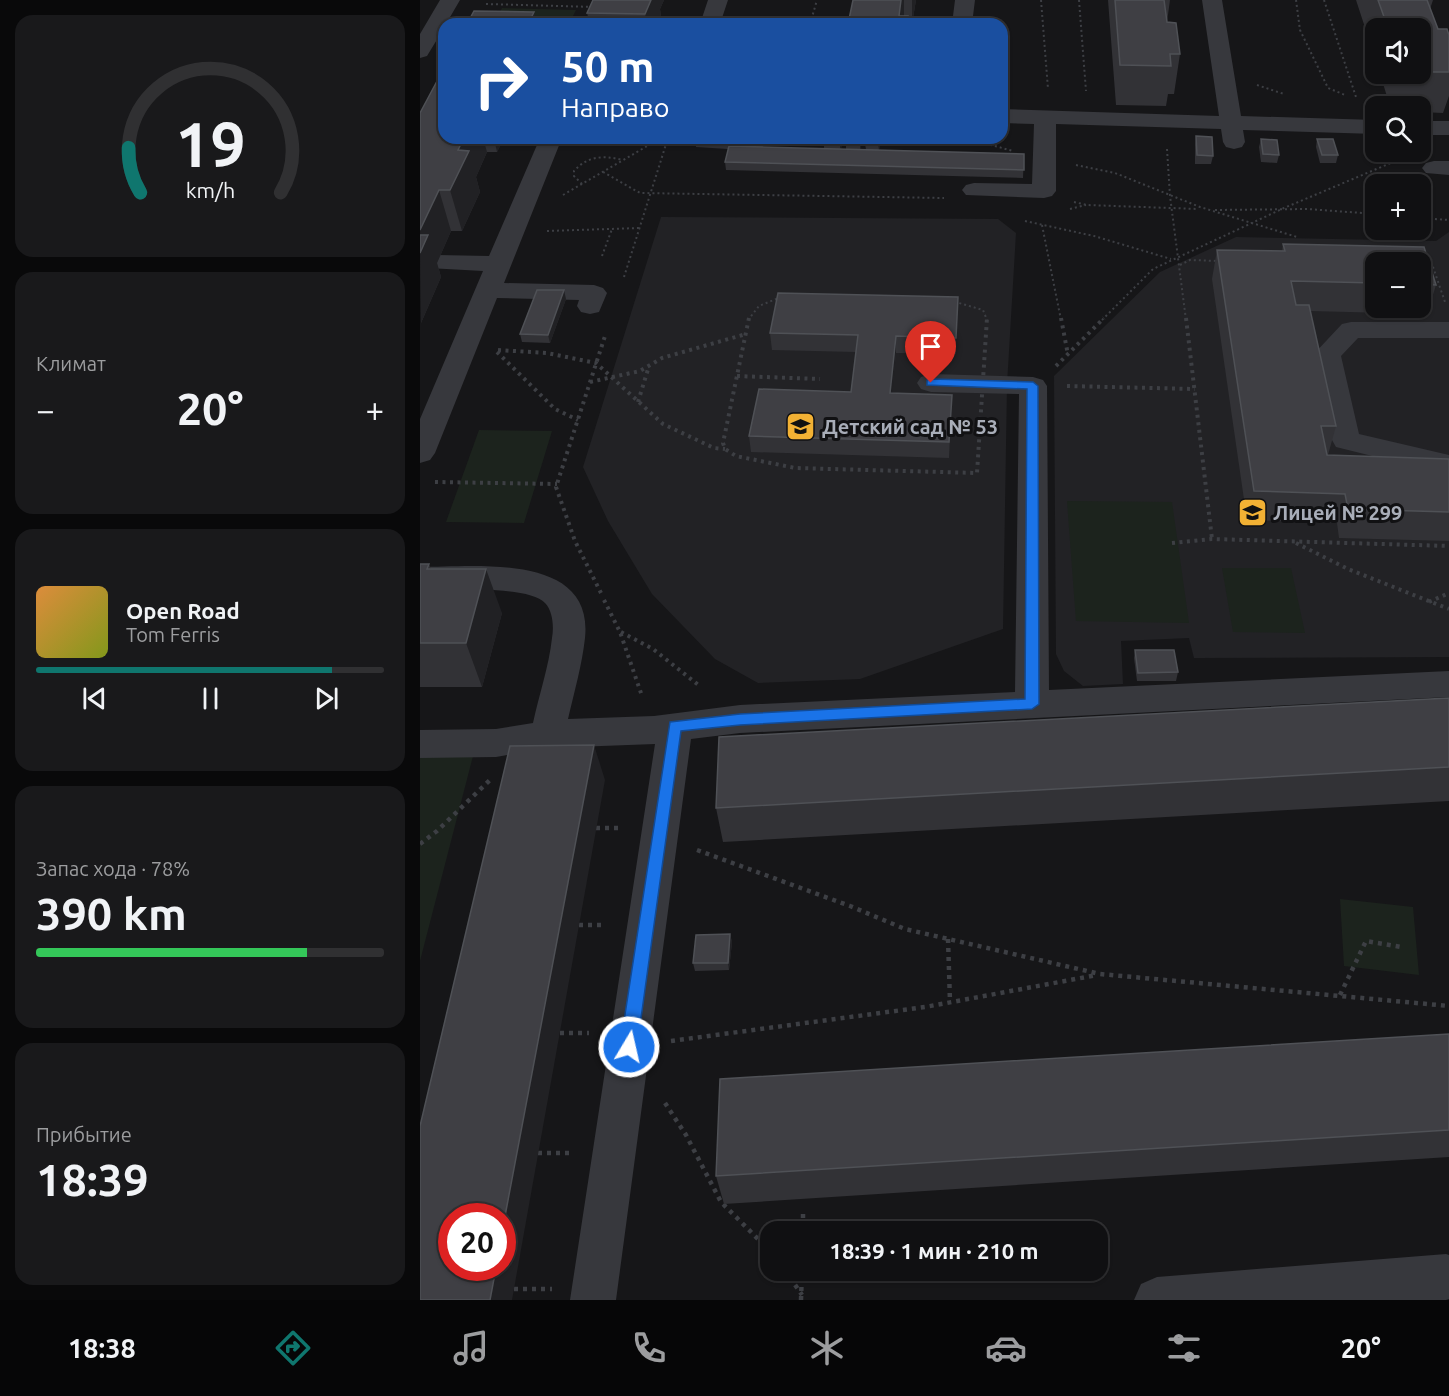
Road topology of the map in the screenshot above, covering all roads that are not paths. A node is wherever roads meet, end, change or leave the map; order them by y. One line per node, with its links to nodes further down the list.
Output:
1 (450, 0): 5 (street)
2 (717, 0): 6 (street)
3 (965, 0): 7 (street)
4 (1212, 0): 15 (street)
5 (440, 18)
6 (712, 18)
7 (963, 18)
8 (438, 21): 9 (street)
9 (420, 52)
10 (1008, 116): 11 (street)
11 (1045, 117): 15 (street); 17 (street)
12 (1365, 127): 15 (street)
13 (1431, 129): 14 (street)
14 (1448, 131)
15 (1233, 133)
16 (548, 144): 18 (street)
17 (975, 190)
18 (508, 241): 19 (street); 20 (street)
19 (441, 254)
20 (488, 290): 21 (street); 24 (street)
21 (600, 315)
22 (1447, 317): 25 (street)
23 (931, 383): 28 (street)
24 (420, 453)
25 (1449, 465)
26 (420, 578): 30 (street)
27 (1449, 684): 28 (street)
28 (1032, 704): 29 (street)
29 (664, 728): 30 (street); 33 (street)
30 (536, 736): 31 (street)
31 (420, 744)
32 (1446, 1277): 34 (street)
33 (592, 1300)
34 (1157, 1300)

